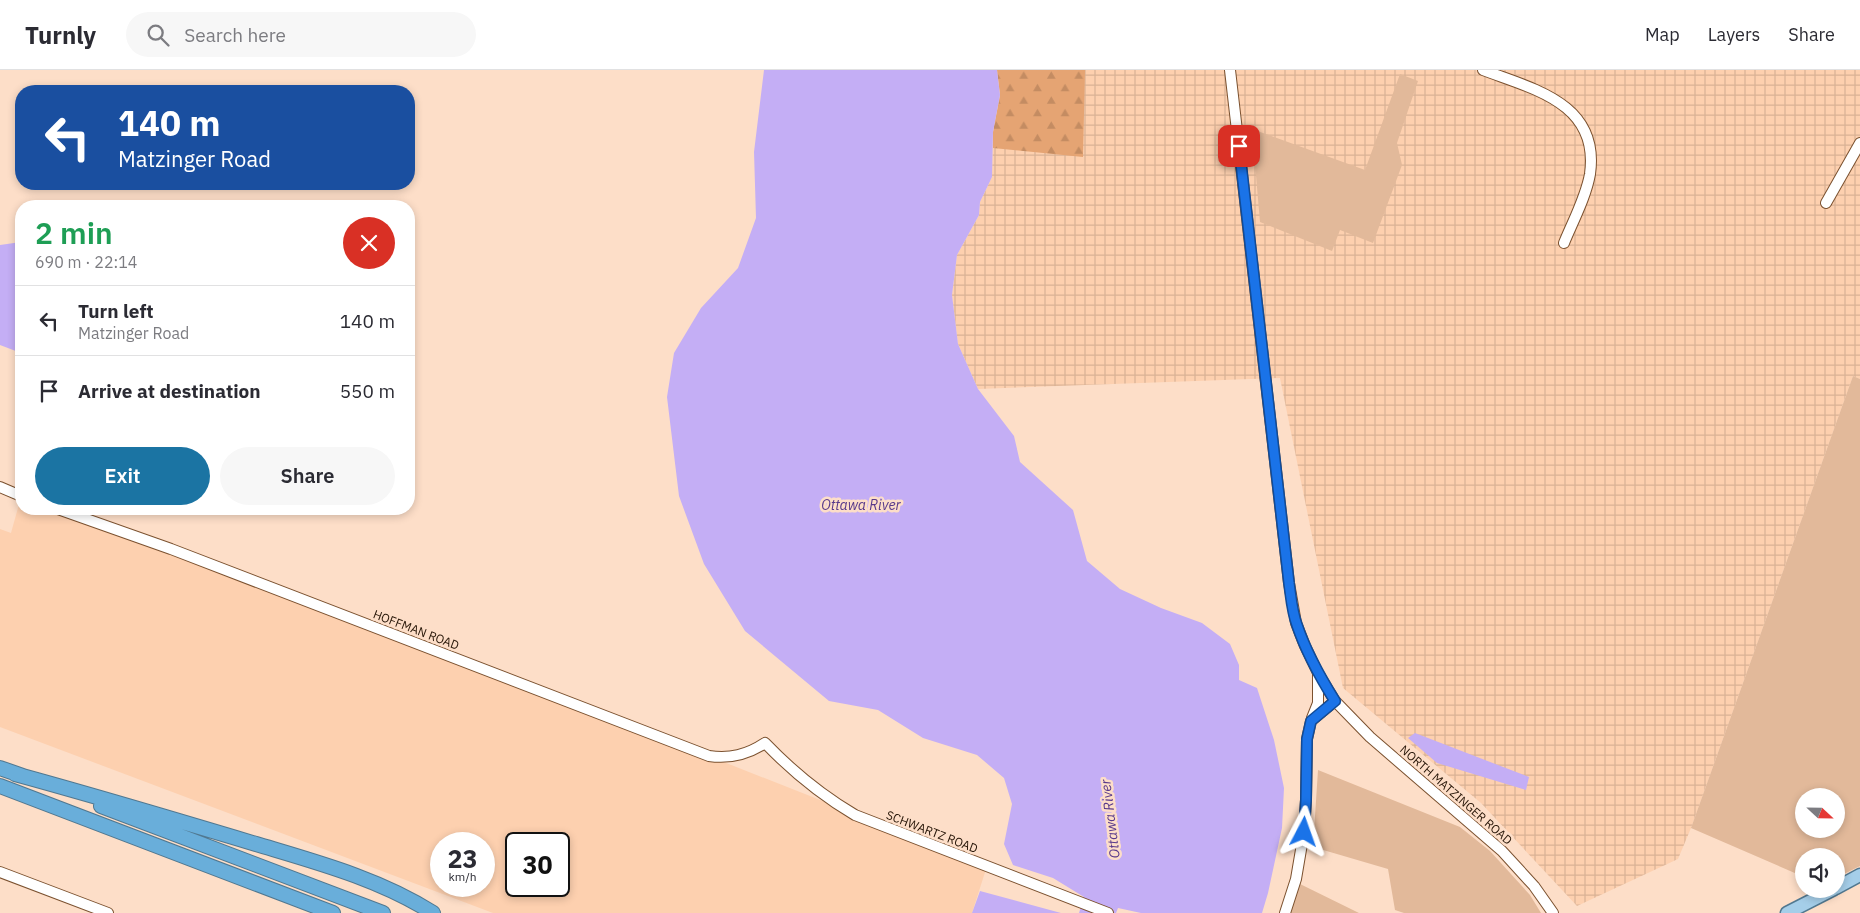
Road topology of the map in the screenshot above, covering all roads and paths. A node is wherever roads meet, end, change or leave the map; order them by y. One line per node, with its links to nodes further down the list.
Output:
1 (1230, 70): 9 (street, NORTH MATZINGER ROAD)
2 (1483, 70): 5 (street)
3 (1860, 142): 4 (street)
4 (1826, 203)
5 (1564, 243)
6 (0, 487): 7 (street)
7 (15, 493)
8 (75, 515): 12 (street, HOFFMAN ROAD)
9 (1318, 673): 10 (street, NORTH MATZINGER ROAD); 11 (street)
10 (1335, 701): 11 (street); 29 (street, NORTH MATZINGER ROAD)
11 (1311, 721): 28 (street)
12 (765, 743): 27 (street, SCHWARTZ ROAD)
13 (0, 768): 14 (highway)
14 (16, 774): 25 (highway); 26 (highway)
15 (0, 786): 19 (highway)
16 (0, 873): 21 (street)
17 (1860, 875): 18 (main road)
18 (1845, 883)
19 (284, 894): 23 (highway); 24 (highway)
20 (1816, 898): 30 (main road)
21 (89, 910): 22 (street)
22 (108, 913)
23 (315, 913)
24 (333, 913)
25 (384, 913)
26 (433, 913)
27 (1108, 913)
28 (1284, 913)
29 (1554, 913)
30 (1787, 913)

